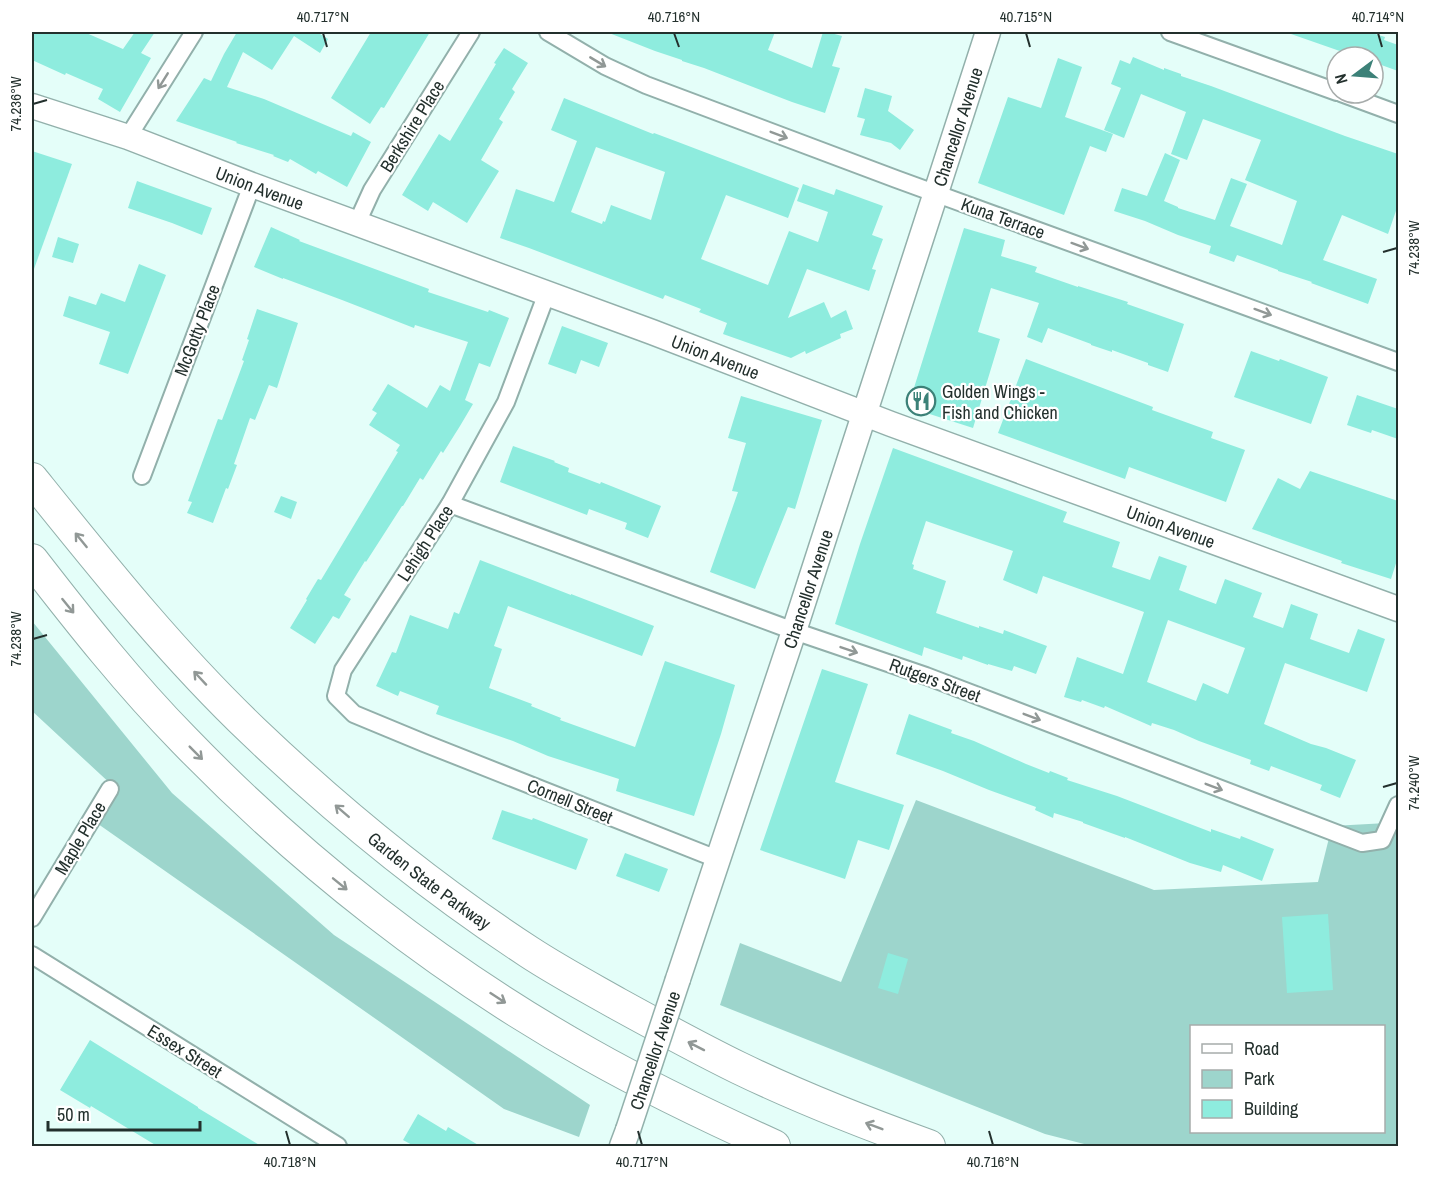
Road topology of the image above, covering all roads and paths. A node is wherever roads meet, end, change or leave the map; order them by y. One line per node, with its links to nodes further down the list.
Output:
1 (194, 32): 10 (street, one-way to 10)
2 (471, 32): 13 (street, Berkshire Place)
3 (548, 32): 12 (street, Kuna Terrace, one-way to 12)
4 (988, 32): 12 (main road, Chancellor Avenue)
5 (1170, 32): 6 (street)
6 (1325, 87)
7 (32, 105): 10 (main road, Union Avenue)
8 (1374, 105): 9 (street)
9 (1398, 114)
10 (128, 137): 11 (main road, Union Avenue)
11 (252, 184): 13 (main road, Union Avenue); 17 (street, McGotty Place)
12 (936, 193): 15 (street, Kuna Terrace, one-way to 15); 16 (main road, Chancellor Avenue)
13 (357, 223): 14 (main road, Union Avenue)
14 (547, 293): 16 (main road, Union Avenue); 19 (street, Lehigh Place)
15 (1398, 362)
16 (864, 414): 21 (main road, Union Avenue); 22 (main road, Chancellor Avenue)
17 (142, 476)
18 (32, 479): 32 (highway, Garden State Parkway, one-way to 18)
19 (450, 504): 22 (street, Rutgers Street); 23 (street, Lehigh Place)
20 (32, 560): 31 (highway, one-way to 31)
21 (1398, 609)
22 (794, 631): 25 (street, Rutgers Street, one-way to 25); 26 (main road, Chancellor Avenue)
23 (424, 743): 26 (street, Cornell Street)
24 (110, 789): 27 (street, Maple Place)
25 (1398, 805)
26 (717, 859): 29 (main road, Chancellor Avenue, bridge)
27 (32, 918)
28 (32, 955): 30 (street, Essex Street)
29 (625, 1138)
30 (338, 1146)
31 (774, 1146)
32 (929, 1146)

